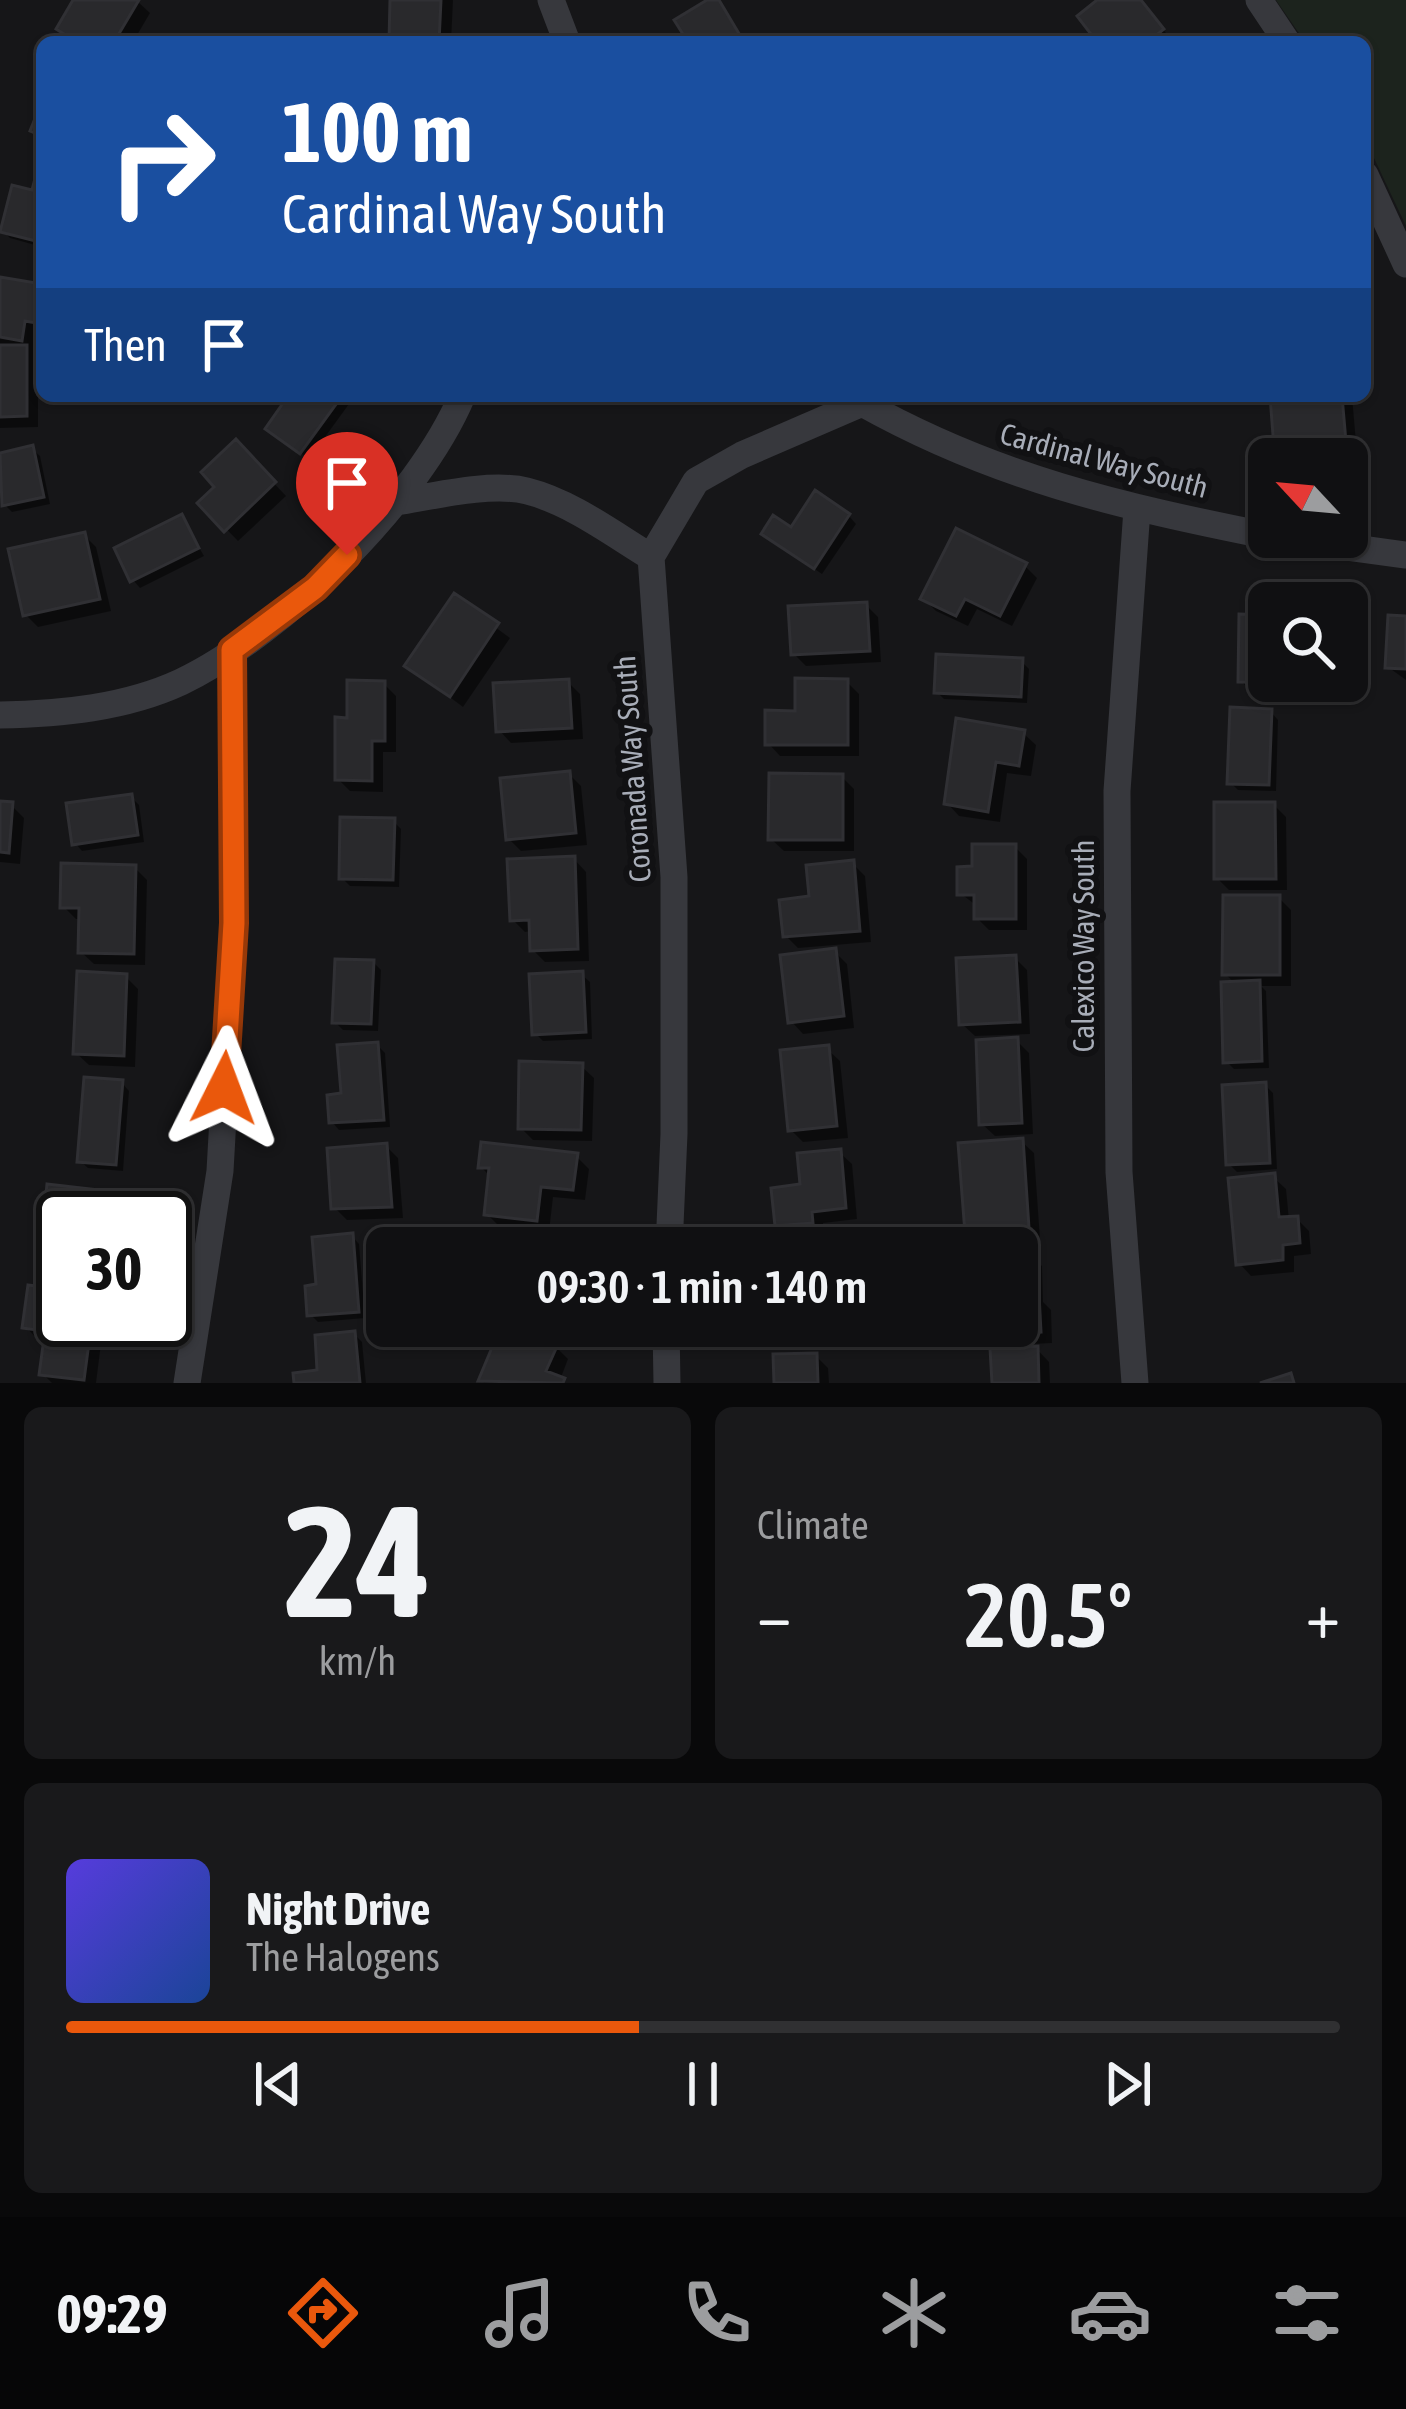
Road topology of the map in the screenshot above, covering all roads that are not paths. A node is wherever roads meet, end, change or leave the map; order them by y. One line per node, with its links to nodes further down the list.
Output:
1 (1258, 0): 5 (street)
2 (552, 3): 3 (street); 4 (street)
3 (550, 36)
4 (565, 36)
5 (1284, 36)
6 (1371, 188): 7 (street)
7 (1406, 264)
8 (459, 402): 11 (street)
9 (851, 402): 16 (street, Cardinal Way South)
10 (862, 402): 12 (street, Cardinal Way South)
11 (397, 502): 16 (street); 17 (street)
12 (1137, 509): 13 (street, Cardinal Way South); 23 (street, Calexico Way South)
13 (1248, 532)
14 (1368, 550): 15 (street, Cardinal Way South)
15 (1406, 555)
16 (651, 557): 19 (street, Coronada Way South)
17 (232, 650): 18 (street); 21 (street)
18 (0, 715)
19 (670, 1227)
20 (666, 1347): 22 (street)
21 (187, 1383)
22 (667, 1383)
23 (1135, 1383)

